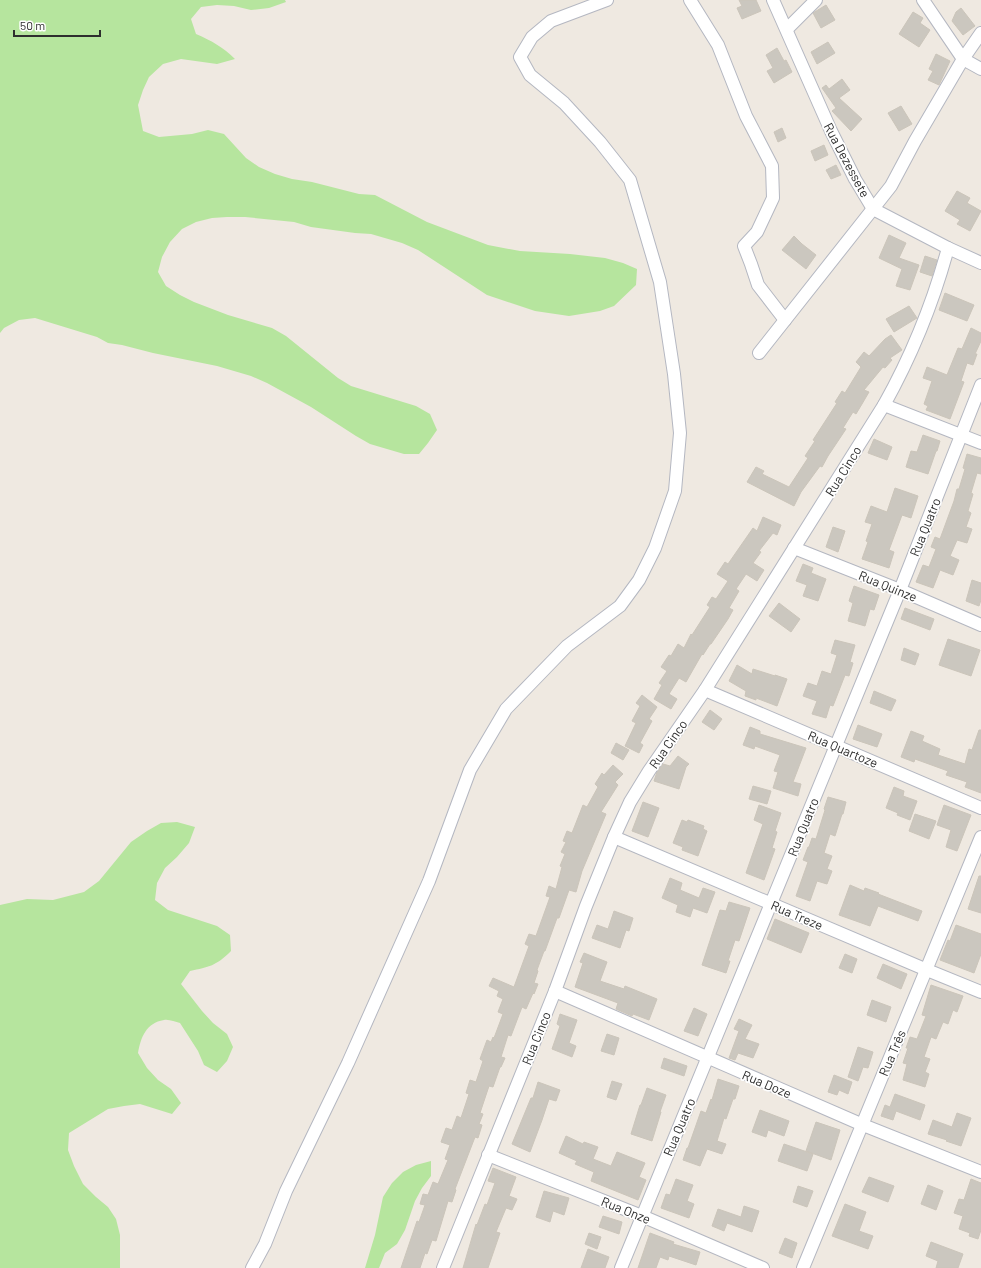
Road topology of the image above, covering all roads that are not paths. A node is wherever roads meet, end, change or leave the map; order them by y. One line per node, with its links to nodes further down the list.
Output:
1 (607, 0): 36 (street)
2 (690, 0): 13 (street)
3 (773, 0): 6 (street, Rua Dezessete)
4 (816, 0): 6 (street)
5 (923, 0): 8 (street)
6 (787, 29): 10 (street, Rua Dezessete)
7 (981, 33): 8 (street)
8 (963, 59): 9 (street); 10 (street)
9 (981, 69)
10 (873, 209): 11 (street, Rua Dezessete); 13 (street)
11 (948, 248): 12 (street, Rua Dezessete); 16 (street, Rua Cinco)
12 (981, 263)
13 (785, 320): 14 (street)
14 (760, 353)
15 (981, 385): 17 (street, Rua Quatro)
16 (884, 405): 17 (street); 19 (street, Rua Cinco)
17 (962, 435): 18 (street); 20 (street, Rua Quatro)
18 (981, 443)
19 (794, 548): 20 (street, Rua Quinze); 22 (street, Rua Cinco)
20 (900, 590): 21 (street, Rua Quinze); 23 (street, Rua Quatro)
21 (981, 625)
22 (705, 690): 23 (street, Rua Quartoze); 25 (street, Rua Cinco)
23 (836, 746): 24 (street, Rua Quartoze); 27 (street, Rua Quatro)
24 (981, 808)
25 (614, 837): 27 (street, Rua Treze); 29 (street, Rua Cinco)
26 (981, 837): 28 (street, Rua Três)
27 (771, 904): 28 (street, Rua Treze); 31 (street, Rua Quatro)
28 (927, 970): 30 (street, Rua Treze); 32 (street, Rua Três)
29 (554, 991): 31 (street, Rua Doze); 33 (street, Rua Cinco)
30 (981, 992)
31 (708, 1059): 32 (street, Rua Doze); 35 (street, Rua Quatro)
32 (863, 1125): 34 (street, Rua Doze); 40 (street, Rua Três)
33 (488, 1155): 35 (street, Rua Onze); 37 (street, Rua Cinco)
34 (981, 1172)
35 (642, 1216): 38 (street, Rua Quatro); 39 (street, Rua Onze)
36 (252, 1268)
37 (443, 1268)
38 (621, 1268)
39 (763, 1268)
40 (803, 1268)

